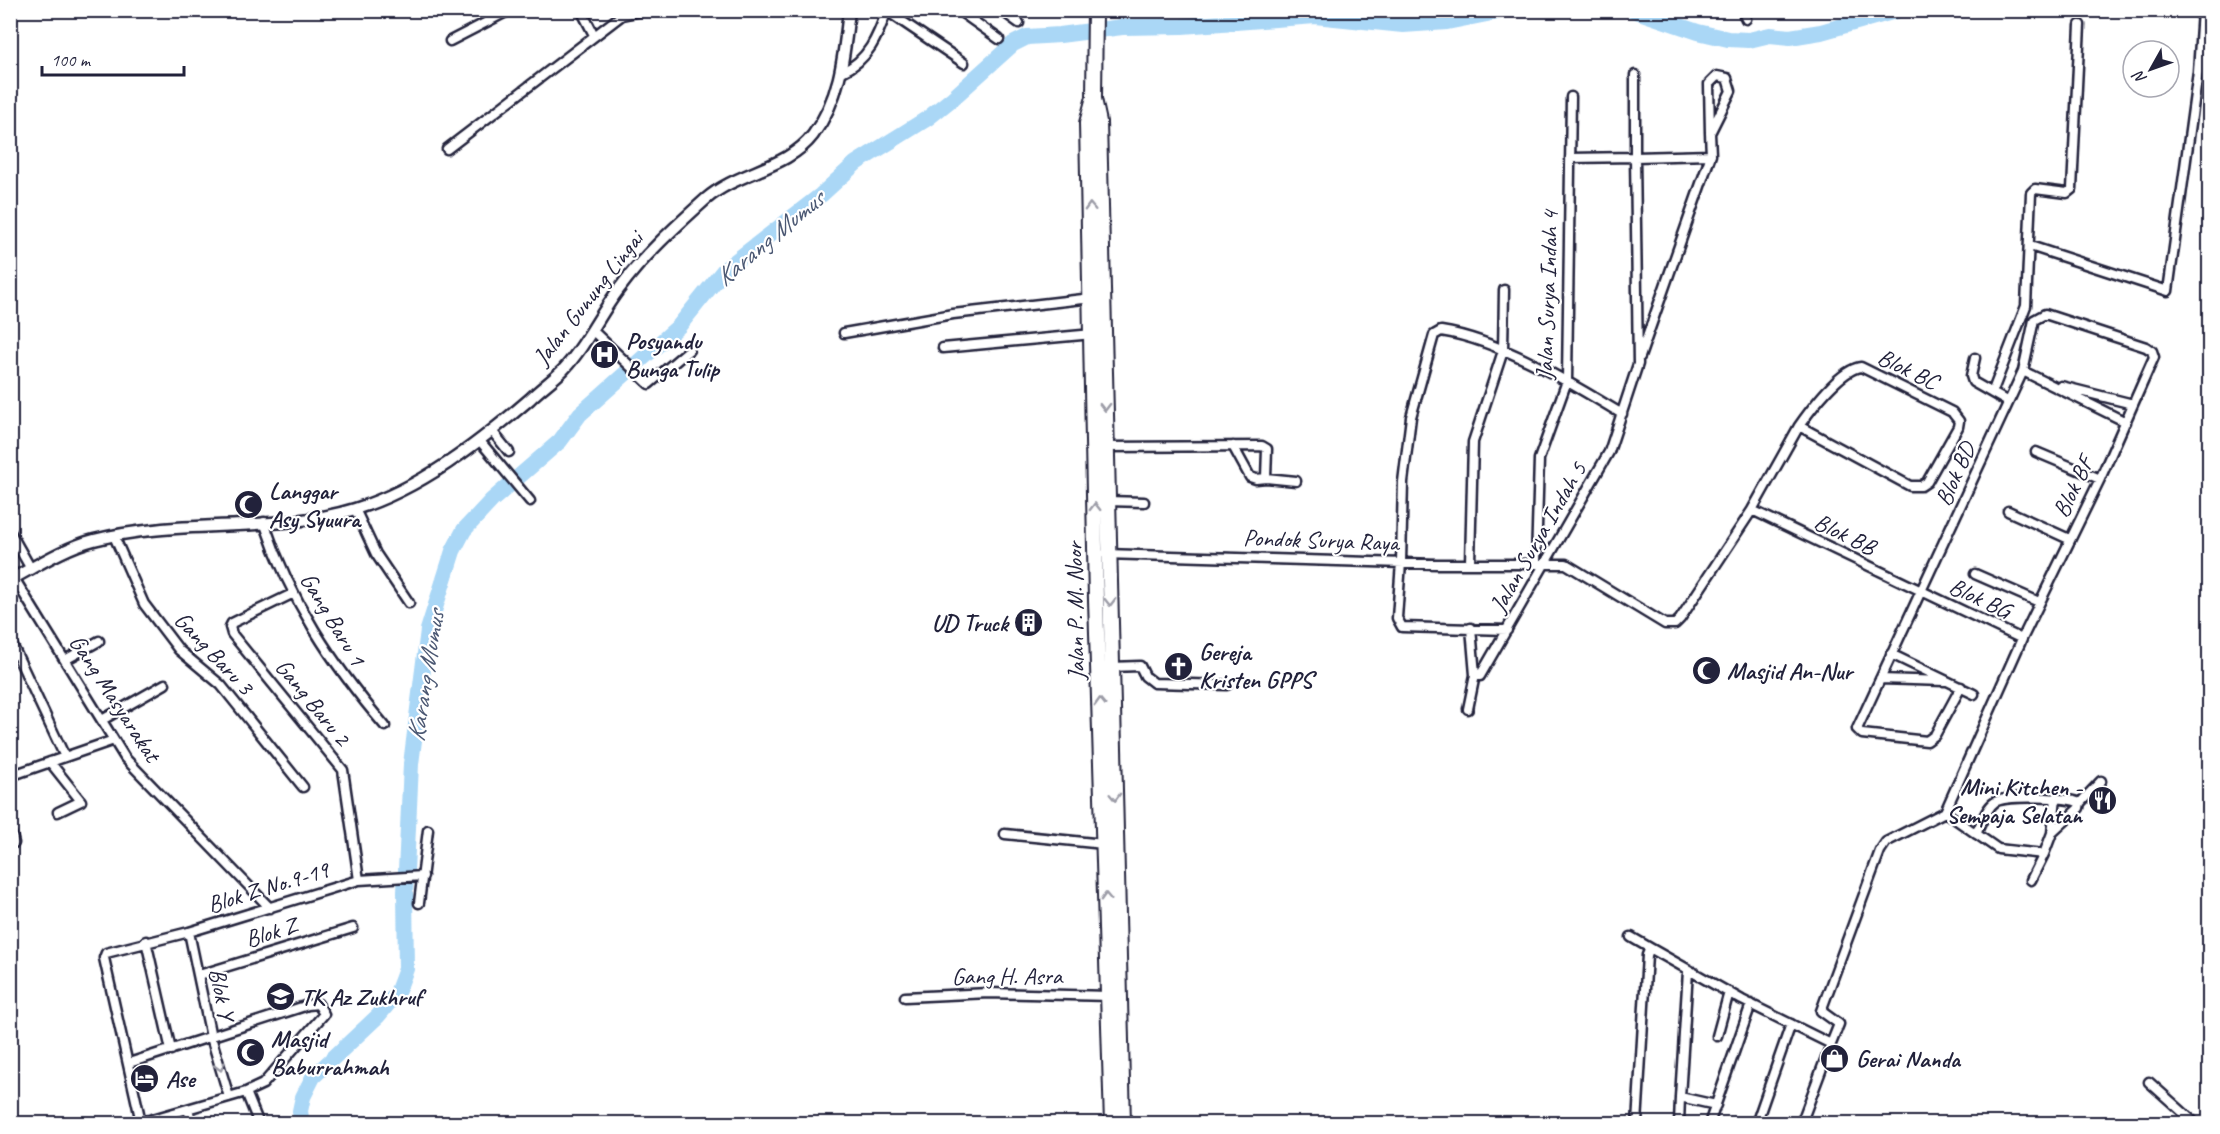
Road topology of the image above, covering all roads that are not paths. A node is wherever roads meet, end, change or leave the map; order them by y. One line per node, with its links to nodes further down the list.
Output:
1 (510, 10): 14 (street)
2 (581, 10): 12 (street)
3 (647, 10): 12 (street)
4 (849, 10): 16 (street, Jalan Gunung Lingai)
5 (887, 10): 15 (street); 16 (street)
6 (958, 10): 13 (street)
7 (1001, 10): 10 (street)
8 (2202, 10): 25 (street)
9 (1095, 13): 18 (highway, Jalan P. M. Noor)
10 (1019, 23)
11 (2080, 25): 25 (street)
12 (594, 35): 21 (street)
13 (999, 39)
14 (450, 41)
15 (964, 63)
16 (842, 72): 28 (street, Jalan Gunung Lingai)
17 (1635, 75): 23 (street, Jalan Surya Indah 5)
18 (1094, 97): 27 (highway, Jalan P. M. Noor, one-way to 18); 30 (highway, Jalan P. M. Noor)
19 (1571, 97): 24 (street, Jalan Surya Indah 4)
20 (1710, 133): 20 (street); 22 (street)
21 (447, 149)
22 (1711, 155): 23 (street); 36 (street, Jalan Surya Indah 5)
23 (1635, 157): 24 (street); 36 (street, Jalan Surya Indah 5)
24 (1570, 158): 38 (street, Jalan Surya Indah 4)
25 (2030, 246): 40 (street)
26 (1504, 290): 33 (street)
27 (1092, 298): 29 (street); 30 (highway, Jalan P. M. Noor)
28 (593, 331): 32 (street); 46 (street, Jalan Gunung Lingai)
29 (844, 333)
30 (1096, 336): 31 (street); 49 (highway, Jalan P. M. Noor, one-way to 49); 65 (highway, Jalan P. M. Noor, one-way to 30)
31 (943, 348)
32 (689, 350)
33 (1503, 351): 38 (street); 66 (street); 67 (street)
34 (2152, 351): 37 (street, Blok BD); 42 (street, Blok BF)
35 (1975, 358): 40 (street)
36 (1638, 364): 43 (street, Jalan Surya Indah 5)
37 (2023, 371): 39 (street); 41 (street, Blok BD)
38 (1567, 381): 43 (street); 68 (street, Jalan Surya Indah 4)
39 (2054, 385): 42 (street); 44 (street)
40 (1990, 392): 41 (street)
41 (2008, 402): 72 (street, Blok BD)
42 (2133, 404): 44 (street, Blok BF)
43 (1622, 414): 68 (street, Jalan Surya Indah 5)
44 (2126, 422): 53 (street, Blok BF)
45 (1799, 426): 45 (street, Blok BC); 59 (street, Blok BC)
46 (492, 431): 47 (street, Jalan Gunung Lingai); 50 (street)
47 (480, 441): 55 (street); 58 (street, Jalan Gunung Lingai)
48 (1233, 446): 49 (street); 52 (street); 52 (street)
49 (1106, 447): 56 (highway, Jalan P. M. Noor)
50 (509, 452)
51 (2036, 452): 53 (street)
52 (1266, 478): 54 (street)
53 (2100, 479): 64 (street, Blok BF)
54 (1296, 481)
55 (528, 499)
56 (1107, 501): 57 (street); 65 (highway, Jalan P. M. Noor)
57 (1144, 502)
58 (355, 509): 61 (street, Jalan Gunung Lingai); 75 (street)
59 (1752, 510): 68 (street, Blok BC); 72 (street, Blok BB)
60 (2008, 511): 64 (street)
61 (264, 522): 63 (street, Jalan Gunung Lingai); 73 (street, Gang Baru 1)
62 (10, 532): 69 (street)
63 (114, 536): 69 (street, Jalan Gunung Lingai); 99 (street, Gang Baru 3)
64 (2069, 539): 74 (street, Blok BF)
65 (1102, 554): 66 (street, Pondok Surya Raya); 83 (highway, Jalan P. M. Noor, one-way to 83); 109 (highway, Jalan P. M. Noor, one-way to 65)
66 (1401, 562): 67 (street, Pondok Surya Raya); 76 (street)
67 (1470, 562): 68 (street, Pondok Surya Raya)
68 (1540, 562): 77 (street, Jalan Surya Indah 5)
69 (31, 569): 71 (street, Jalan Gunung Lingai)
70 (1975, 574): 74 (street)
71 (12, 579): 82 (street, Gang Masyarakat)
72 (1922, 593): 78 (street, Blok BG); 81 (street, Blok BD)
73 (292, 594): 93 (street, Gang Baru 1); 113 (street, Gang Baru 2)
74 (2039, 602): 78 (street, Blok BF)
75 (409, 603)
76 (1471, 628): 77 (street); 84 (street, Jalan Surya Indah 5)
77 (1507, 630): 84 (street, Jalan Surya Indah 5)
78 (2022, 639): 103 (street, Blok BF)
79 (10, 640): 95 (street)
80 (99, 641): 82 (street)
81 (1891, 654): 85 (street, Blok BD); 86 (street)
82 (65, 660): 92 (street, Gang Masyarakat)
83 (1111, 667): 88 (street); 109 (highway, Jalan P. M. Noor, one-way to 109)
84 (1475, 675): 91 (street)
85 (1880, 679): 86 (street); 89 (street, Blok BD)
86 (1949, 682): 89 (street)
87 (165, 684): 92 (street)
88 (1227, 685)
89 (1961, 687): 90 (street)
90 (1974, 694)
91 (1468, 709)
92 (102, 720): 94 (street, Gang Masyarakat)
93 (385, 726)
94 (114, 740): 95 (street); 116 (street, Gang Masyarakat)
95 (65, 757): 96 (street)
96 (50, 762): 97 (street); 102 (street)
97 (10, 776)
98 (2101, 781): 101 (street)
99 (303, 787)
100 (2056, 798): 101 (street); 106 (street); 108 (street)
101 (2079, 803): 106 (street)
102 (58, 812)
103 (1945, 812): 108 (street); 131 (street)
104 (10, 829): 110 (street)
105 (428, 830): 112 (street)
106 (2052, 833): 111 (street)
107 (1005, 834): 109 (street)
108 (1976, 834): 111 (street)
109 (1108, 840): 125 (highway, Jalan P. M. Noor, one-way to 109); 144 (highway, Jalan P. M. Noor)
110 (14, 843)
111 (2044, 854): 114 (street)
112 (421, 876): 113 (street, Blok Z No.9-19); 115 (street)
113 (358, 880): 116 (street, Blok Z No.9-19)
114 (2031, 880)
115 (419, 903)
116 (270, 908): 118 (street, Blok Z No.9-19)
117 (353, 928): 123 (street, Blok Z)
118 (189, 932): 120 (street, Blok Z No.9-19); 123 (street, Blok Y)
119 (1630, 937): 121 (street)
120 (146, 941): 132 (street); 133 (street, Blok Z No.9-19)
121 (1650, 948): 122 (street); 145 (street)
122 (1688, 971): 124 (street); 137 (street)
123 (199, 975): 130 (street, Blok Y)
124 (1731, 993): 127 (street); 129 (street)
125 (1109, 996): 126 (street, Gang H. Asra); 143 (highway, Jalan P. M. Noor)
126 (905, 997)
127 (1746, 1002): 128 (street); 138 (street)
128 (1791, 1024): 131 (street); 148 (street)
129 (1717, 1036)
130 (211, 1037): 132 (street); 135 (street); 136 (street, Blok Y, one-way to 136)
131 (1831, 1044): 149 (street)
132 (171, 1050): 133 (street)
133 (129, 1063): 140 (street)
134 (2149, 1082): 150 (street)
135 (246, 1092): 136 (street); 142 (street)
136 (229, 1097): 139 (street)
137 (1680, 1097): 138 (street); 146 (street)
138 (1711, 1104): 147 (street)
139 (188, 1110): 140 (street); 141 (street)
140 (138, 1123)
141 (193, 1124)
142 (259, 1124)
143 (1112, 1124)
144 (1123, 1124)
145 (1637, 1124)
146 (1678, 1124)
147 (1709, 1124)
148 (1756, 1124)
149 (1801, 1124)
150 (2196, 1124)

